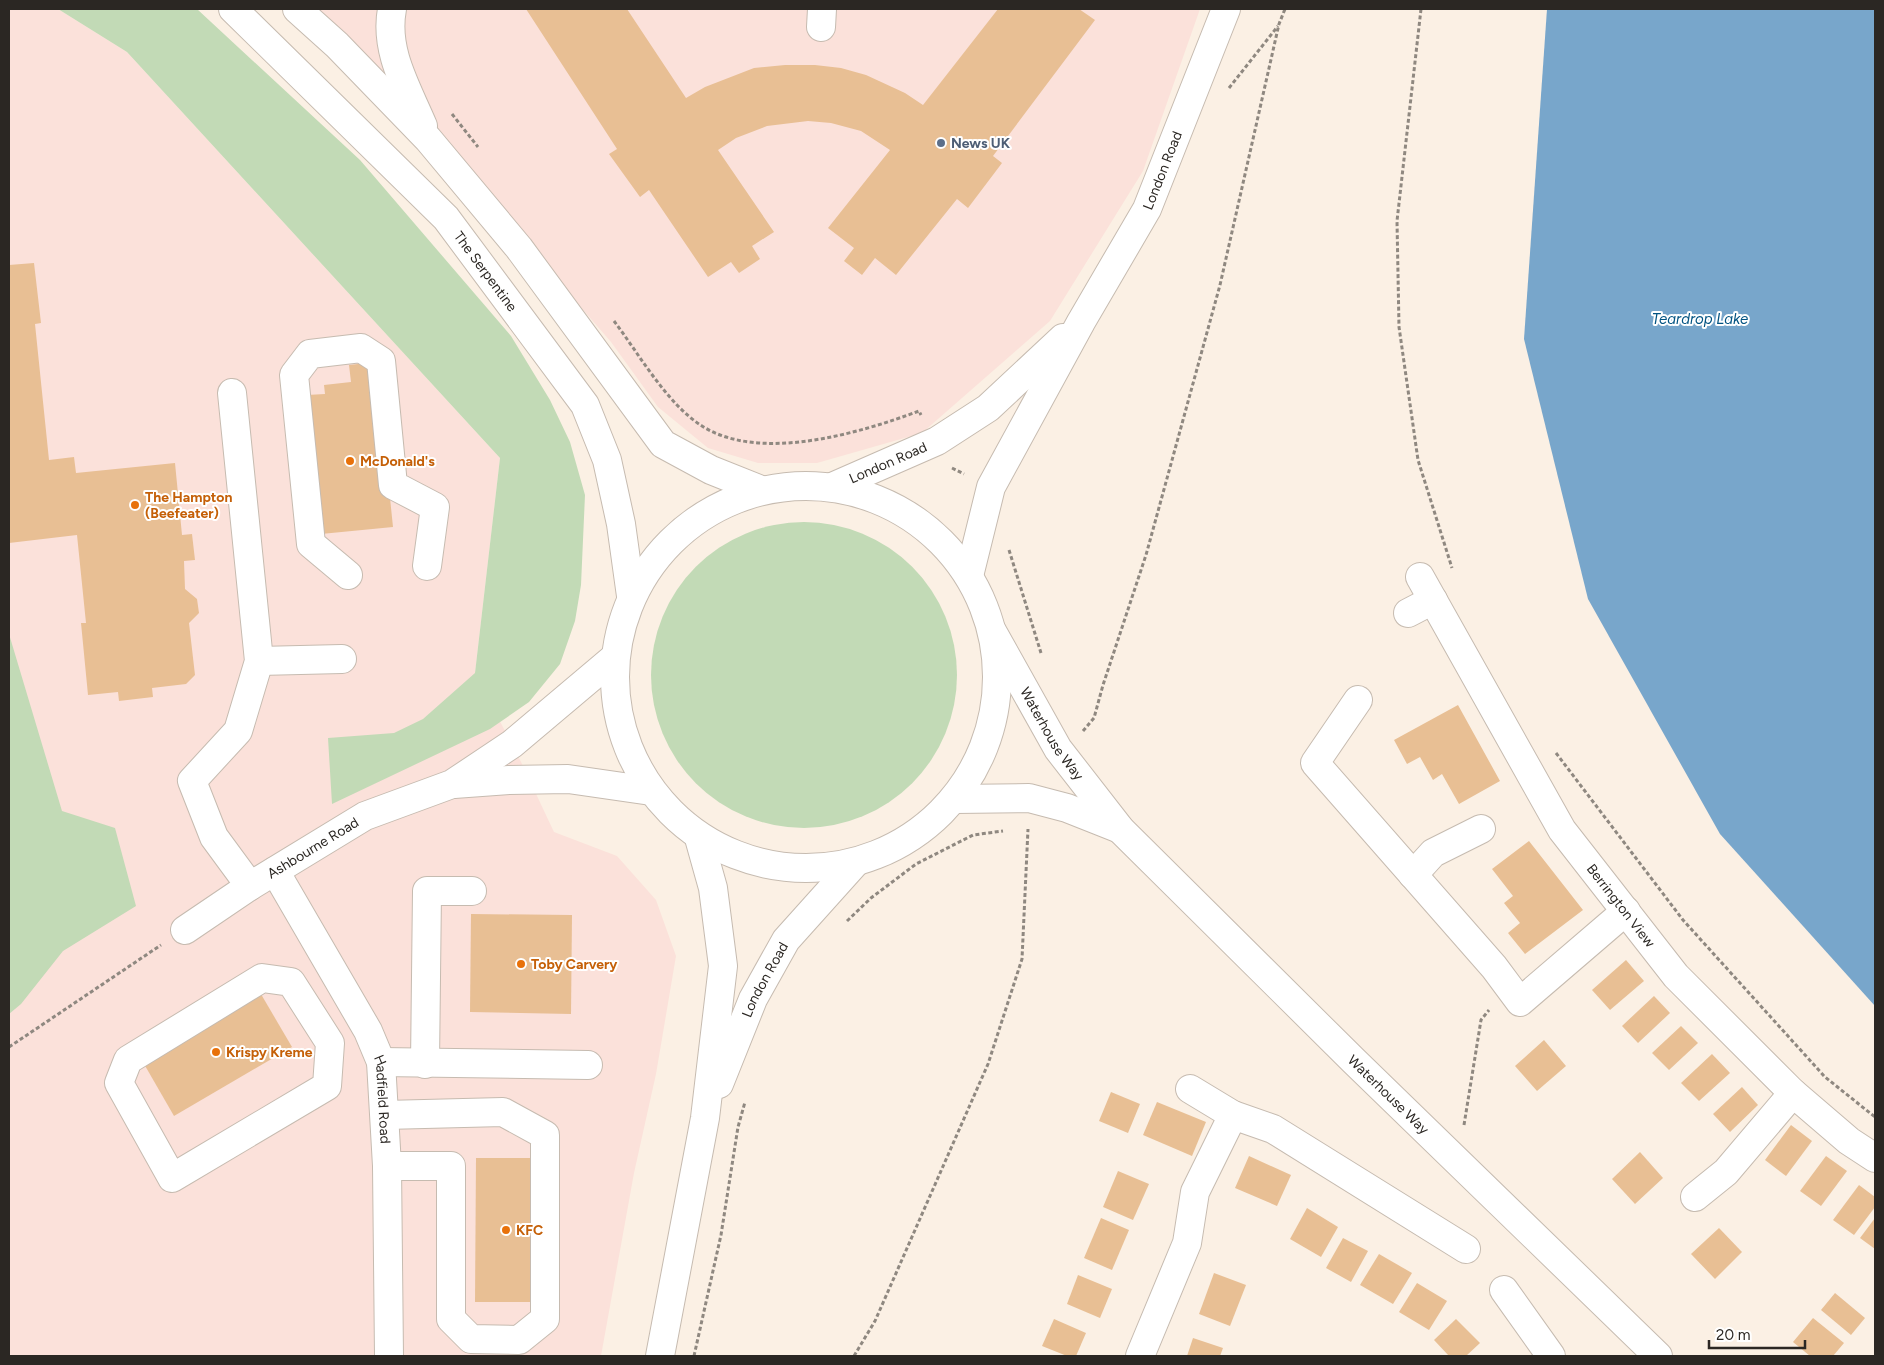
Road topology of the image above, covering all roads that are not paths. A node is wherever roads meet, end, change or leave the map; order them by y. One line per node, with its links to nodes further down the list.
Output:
1 (233, 9): 13 (main road, The Serpentine)
2 (297, 9): 5 (main road)
3 (392, 9): 5 (main road)
4 (1226, 9): 6 (main road, London Road)
5 (428, 139): 9 (main road)
6 (1081, 322): 8 (main road, London Road); 12 (main road, London Road)
7 (232, 393): 18 (main road)
8 (832, 487): 9 (main road); 12 (main road)
9 (762, 490): 13 (main road)
10 (427, 566): 11 (main road)
11 (348, 575)
12 (969, 576): 15 (main road)
13 (631, 596): 16 (main road)
14 (1408, 613): 31 (main road, Berrington View)
15 (992, 631): 22 (main road); 24 (main road, Waterhouse Way)
16 (614, 658): 20 (main road, Ashbourne Road); 21 (main road)
17 (342, 659): 18 (main road)
18 (259, 661): 29 (main road)
19 (1358, 700): 28 (main road)
20 (452, 784): 21 (main road, Ashbourne Road); 27 (main road, Ashbourne Road)
21 (651, 792): 25 (main road)
22 (955, 799): 24 (main road, Waterhouse Way); 26 (main road)
23 (1480, 829): 28 (main road)
24 (1121, 830): 51 (main road, Waterhouse Way)
25 (700, 838): 26 (main road); 40 (main road, London Road)
26 (856, 862): 40 (main road, London Road)
27 (275, 871): 29 (main road, Ashbourne Road); 33 (main road, Hadfield Road)
28 (1413, 875): 31 (main road)
29 (250, 886): 32 (main road, Ashbourne Road)
30 (472, 891): 34 (main road)
31 (1626, 912): 37 (main road, Berrington View)
32 (185, 930)
33 (381, 1062): 34 (main road); 38 (main road, Hadfield Road)
34 (425, 1064): 35 (main road)
35 (588, 1065)
36 (1190, 1089): 39 (main road)
37 (1793, 1093): 41 (main road, Berrington View); 44 (main road)
38 (385, 1115): 42 (main road, Hadfield Road); 42 (main road)
39 (1233, 1115): 45 (main road); 49 (main road)
40 (705, 1118): 48 (main road, London Road)
41 (1875, 1158)
42 (388, 1166): 47 (main road, Hadfield Road)
43 (172, 1178): 43 (main road)
44 (1695, 1197)
45 (1466, 1249)
46 (1504, 1290): 50 (main road)
47 (389, 1356)
48 (660, 1356)
49 (1140, 1356)
50 (1551, 1356)
51 (1658, 1356)

